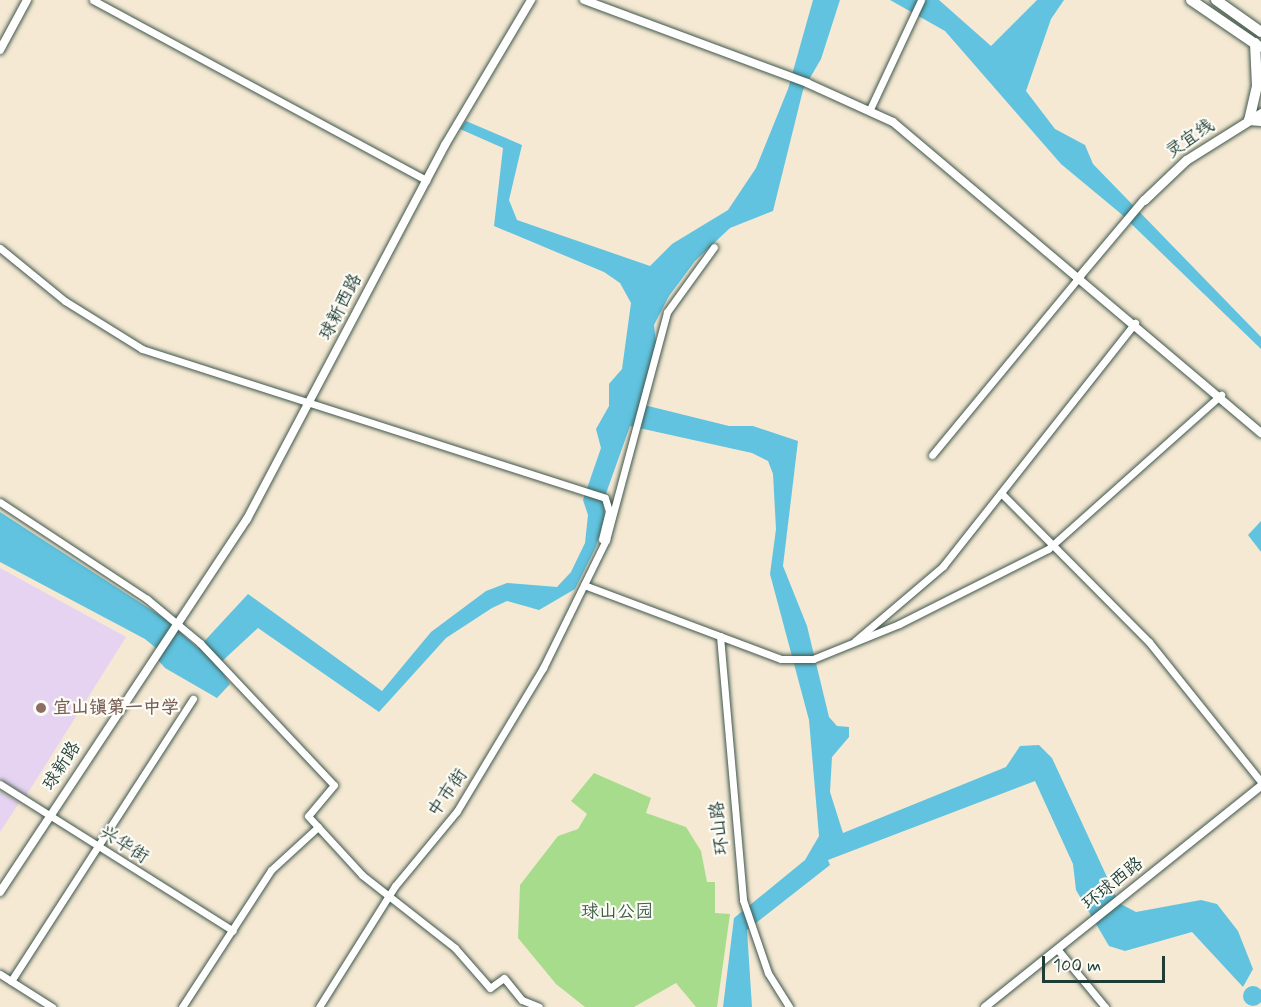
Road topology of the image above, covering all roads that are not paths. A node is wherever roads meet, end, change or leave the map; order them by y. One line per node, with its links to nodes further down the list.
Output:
1 (27, 0): 10 (street)
2 (93, 0): 15 (street)
3 (531, 0): 15 (street, 球新西路)
4 (584, 0): 11 (street)
5 (921, 0): 11 (street)
6 (1191, 0): 9 (main road)
7 (1216, 0): 8 (main road)
8 (1261, 32)
9 (1258, 46): 13 (main road)
10 (0, 50)
11 (870, 109): 19 (street)
12 (1261, 113): 13 (main road, 灵宜线)
13 (1249, 120): 14 (main road); 16 (main road, 灵宜线)
14 (1261, 121)
15 (426, 180): 22 (street, 球新西路)
16 (1144, 200): 19 (street)
17 (714, 247): 28 (street)
18 (0, 248): 22 (street)
19 (1080, 276): 20 (street); 24 (street)
20 (1136, 323): 21 (street); 25 (street)
21 (1221, 395): 23 (street); 27 (street)
22 (312, 399): 28 (street); 30 (street, 球新西路)
23 (1261, 433)
24 (932, 454)
25 (1001, 493): 27 (street); 32 (street)
26 (0, 502): 30 (street)
27 (1054, 545): 32 (street); 35 (street)
28 (598, 556): 29 (street, 中市街)
29 (584, 585): 31 (street); 40 (street, 中市街)
30 (175, 624): 36 (street, 球新路); 37 (street)
31 (720, 636): 32 (street); 49 (street, 环山路)
32 (851, 645)
33 (193, 699): 38 (street)
34 (0, 784): 36 (street, 兴华街)
35 (1261, 784): 42 (street, 环球西路)
36 (50, 815): 38 (street, 兴华街); 39 (street, 球新路)
37 (318, 827): 40 (street); 41 (street)
38 (98, 846): 41 (street, 兴华街); 44 (street)
39 (0, 892)
40 (388, 897): 47 (street, 中市街); 48 (street)
41 (233, 931): 46 (street)
42 (1058, 950): 50 (street, 环球西路); 51 (street)
43 (0, 974): 44 (street)
44 (11, 981): 45 (street)
45 (52, 1007)
46 (182, 1007)
47 (319, 1007)
48 (539, 1007)
49 (789, 1007)
50 (986, 1007)
51 (1106, 1007)

